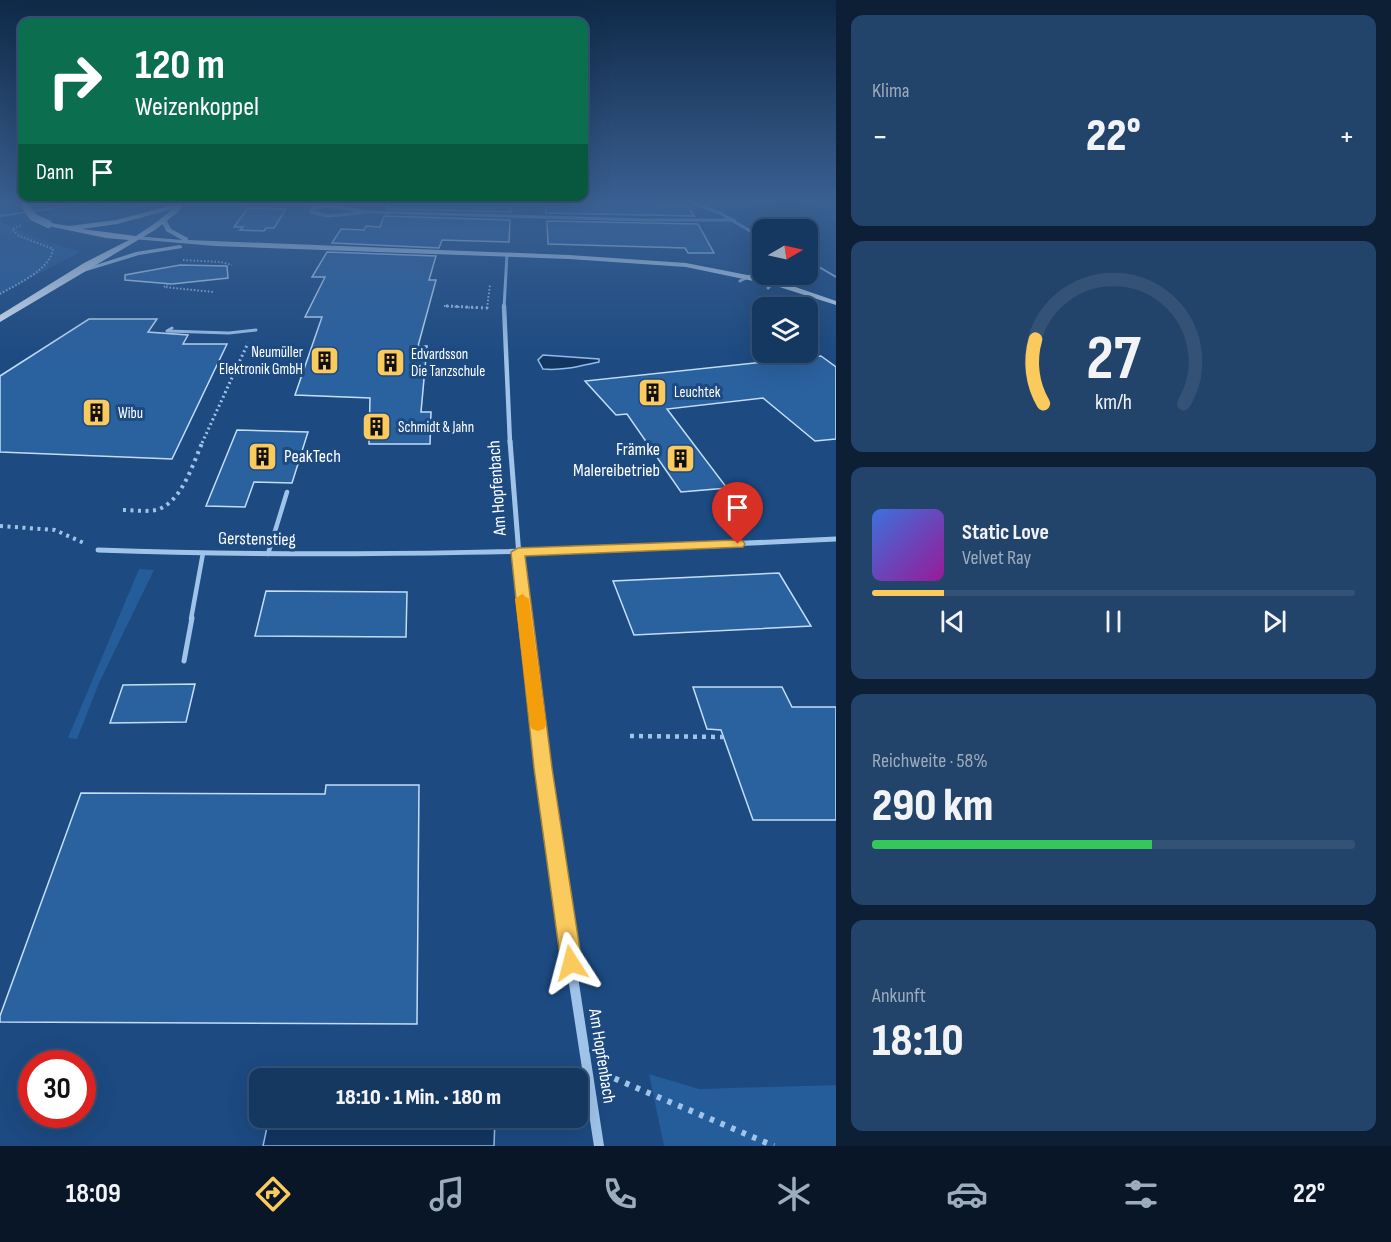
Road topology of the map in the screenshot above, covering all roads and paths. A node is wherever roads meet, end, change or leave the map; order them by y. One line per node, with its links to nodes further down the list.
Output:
1 (52, 256): 20 (path)
2 (94, 256): 8 (main road)
3 (100, 256): 8 (main road)
4 (127, 256): 12 (main road)
5 (193, 256): 9 (path)
6 (507, 256): 11 (street, Am Hopfenbach)
7 (549, 256): 15 (main road)
8 (87, 265): 12 (main road)
9 (232, 265)
10 (818, 266): 14 (lane)
11 (506, 272): 22 (path); 32 (street, Am Hopfenbach)
12 (74, 273): 24 (main road)
13 (752, 274): 15 (street)
14 (836, 277)
15 (743, 278): 16 (main road)
16 (752, 280)
17 (168, 284): 19 (path)
18 (772, 285): 21 (main road); 23 (main road)
19 (213, 292)
20 (0, 294)
21 (836, 303)
22 (444, 306)
23 (836, 310)
24 (0, 320)
25 (172, 328): 26 (lane)
26 (256, 330): 28 (path)
27 (287, 492): 34 (lane)
28 (123, 510)
29 (0, 526): 31 (path)
30 (836, 539): 32 (street, Gerstenstieg)
31 (98, 550): 33 (street, Gerstenstieg)
32 (518, 552): 34 (street, Gerstenstieg); 38 (street, Am Hopfenbach)
33 (203, 553): 34 (street, Gerstenstieg); 35 (lane)
34 (268, 554)
35 (184, 661)
36 (630, 736): 37 (path)
37 (723, 736)
38 (587, 1067): 39 (street, Am Hopfenbach); 40 (path)
39 (599, 1146)
40 (774, 1146)

